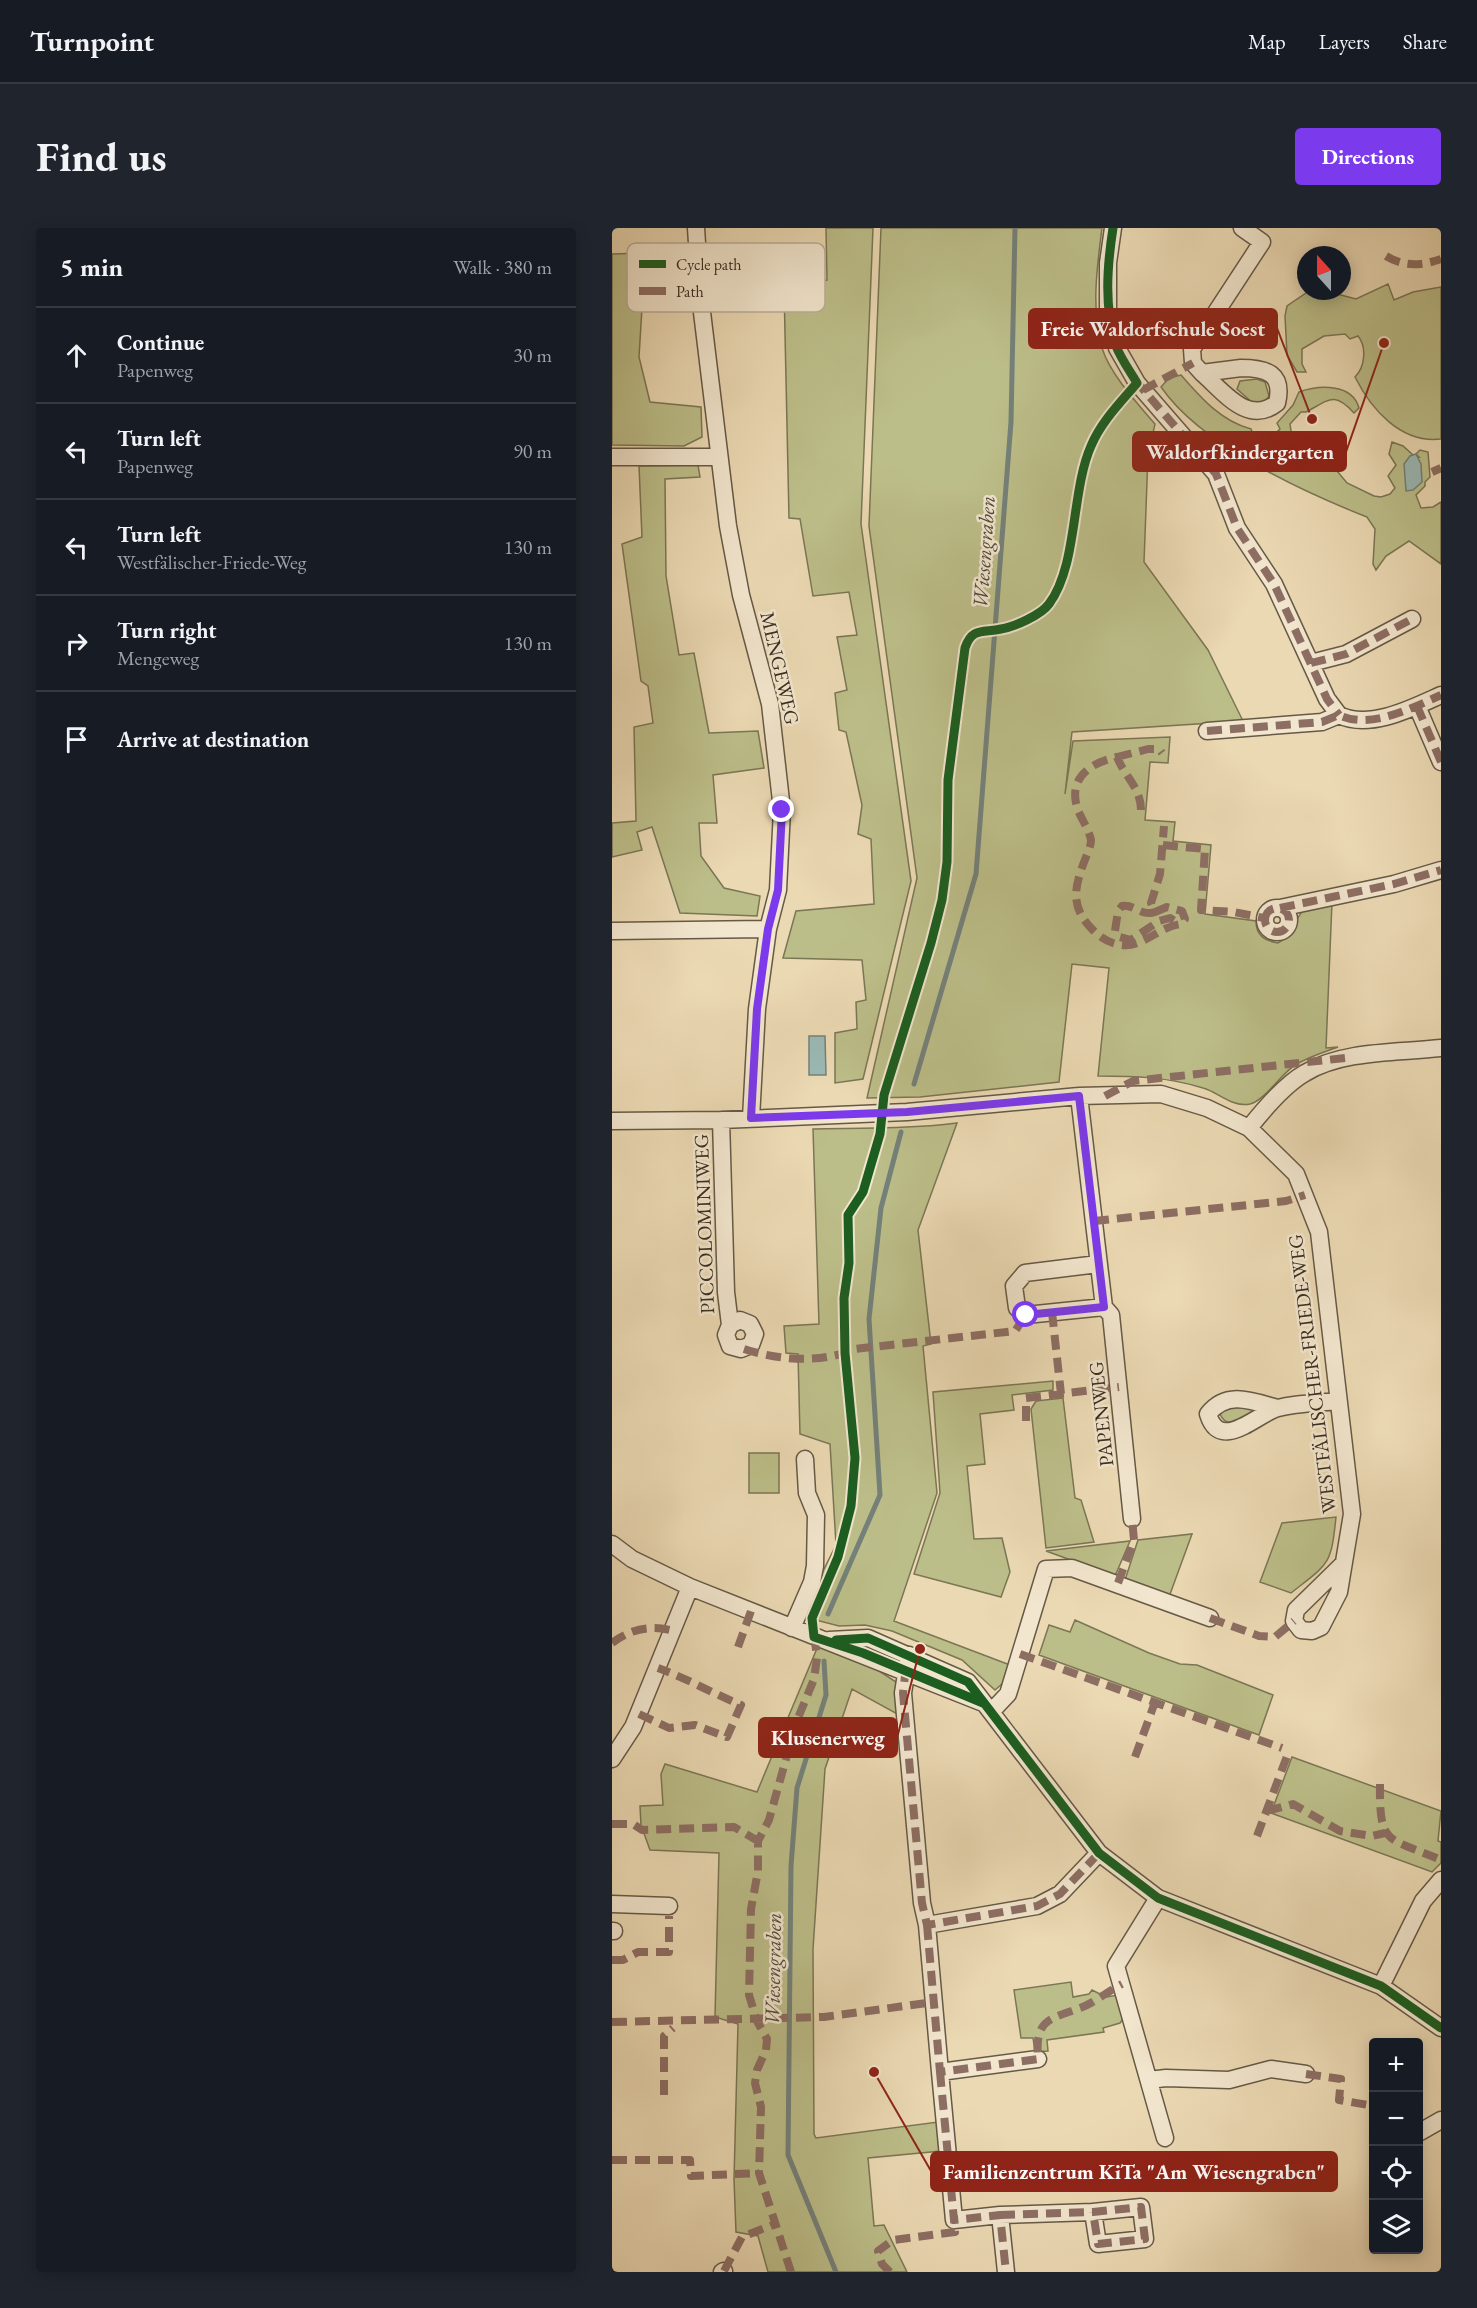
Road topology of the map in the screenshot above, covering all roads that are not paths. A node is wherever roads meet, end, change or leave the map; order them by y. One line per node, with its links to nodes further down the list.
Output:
1 (696, 228): 4 (street, MENGEWEG)
2 (1113, 228): 10 (street)
3 (1242, 228): 6 (street)
4 (697, 243)
5 (702, 312): 8 (street, MENGEWEG)
6 (1202, 373)
7 (612, 457): 8 (street)
8 (719, 457): 18 (street, MENGEWEG)
9 (1412, 619): 10 (street)
10 (1311, 663): 13 (street)
11 (1441, 695): 12 (street)
12 (1417, 706): 13 (street); 15 (street)
13 (1339, 715): 14 (street)
14 (1207, 731)
15 (1441, 762)
16 (1441, 870): 17 (street)
17 (1280, 908)
18 (768, 929): 19 (street); 22 (street, MENGEWEG)
19 (612, 931)
20 (1441, 1048): 25 (street)
21 (1079, 1096): 22 (street, WESTFÄLISCHER-FRIEDE-WEG); 25 (street, WESTFÄLISCHER-FRIEDE-WEG); 26 (street, PAPENWEG)
22 (751, 1118): 23 (street, WESTFÄLISCHER-FRIEDE-WEG)
23 (721, 1120): 24 (street, WESTFÄLISCHER-FRIEDE-WEG); 28 (street, PICCOLOMINIWEG)
24 (612, 1121)
25 (1249, 1128): 29 (street, WESTFÄLISCHER-FRIEDE-WEG)
26 (1098, 1264): 27 (street, PAPENWEG); 27 (street)
27 (1104, 1307): 32 (street, PAPENWEG)
28 (730, 1325)
29 (1338, 1401): 30 (street); 34 (street, WESTFÄLISCHER-FRIEDE-WEG)
30 (1277, 1408)
31 (806, 1459): 37 (street)
32 (1132, 1519)
33 (612, 1544): 35 (street)
34 (1343, 1564)
35 (690, 1587): 37 (street); 40 (street)
36 (1210, 1618): 39 (street)
37 (792, 1628): 38 (street)
38 (907, 1663): 39 (street); 46 (street)
39 (987, 1707): 41 (street)
40 (612, 1759)
41 (1100, 1853): 43 (street); 46 (street)
42 (1441, 1880): 47 (street)
43 (1158, 1898): 47 (street); 52 (street)
44 (612, 1904): 45 (street)
45 (669, 1906)
46 (927, 1925): 50 (street)
47 (1381, 1986): 48 (street)
48 (1441, 2028)
49 (1038, 2059): 50 (street)
50 (940, 2072): 57 (street)
51 (1306, 2074): 52 (street)
52 (1149, 2080): 55 (street)
53 (1441, 2120): 54 (street)
54 (1423, 2130)
55 (1166, 2138)
56 (1093, 2212): 57 (street)
57 (1000, 2215): 58 (street)
58 (1006, 2272)

